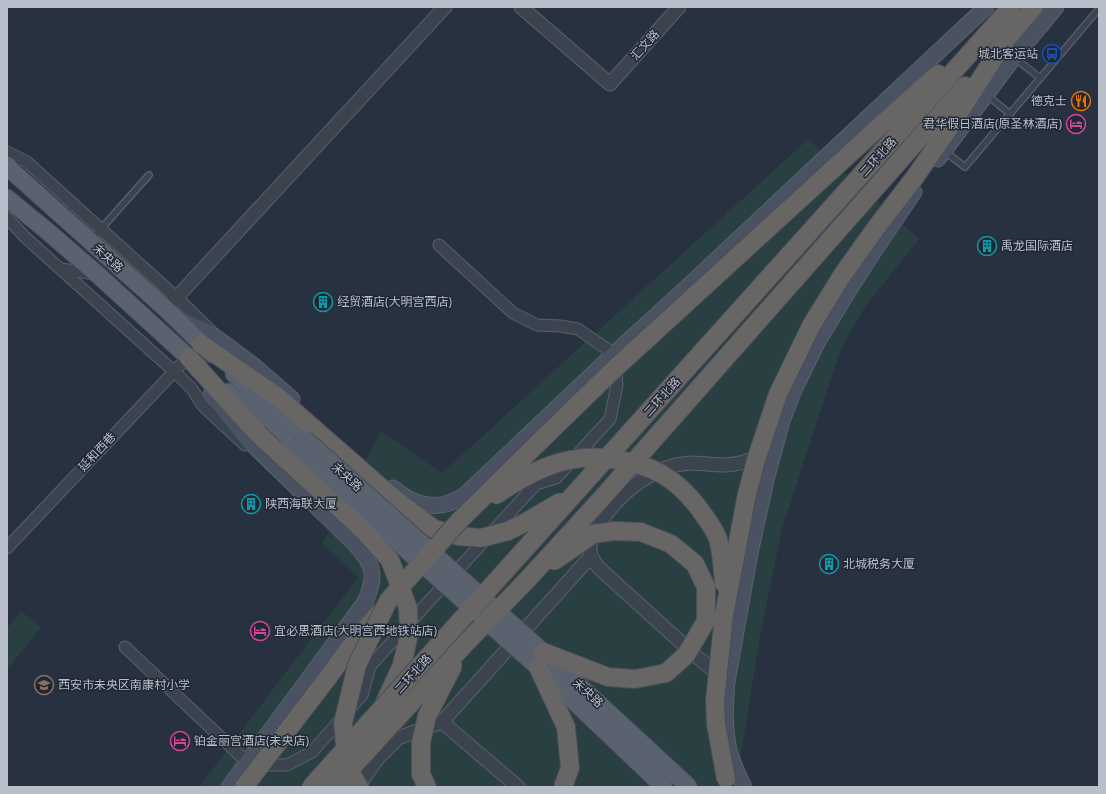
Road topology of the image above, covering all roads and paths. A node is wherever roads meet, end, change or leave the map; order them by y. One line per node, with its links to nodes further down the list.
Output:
1 (445, 7): 27 (street)
2 (521, 7): 3 (street, 汇文路)
3 (679, 7)
4 (985, 7): 29 (main road)
5 (1034, 7): 10 (highway, 二环北路)
6 (1056, 7): 11 (main road)
7 (1092, 7): 9 (lane)
8 (1006, 12): 32 (highway, 二环北路, bridge); 33 (highway, bridge)
9 (1098, 12): 12 (lane)
10 (1005, 41): 36 (highway, 二环北路, bridge); 38 (highway, bridge)
11 (1014, 57): 12 (lane); 13 (main road)
12 (1040, 78): 14 (lane)
13 (986, 94): 14 (lane); 15 (main road)
14 (1010, 114): 15 (lane)
15 (943, 151): 31 (main road)
16 (7, 152): 21 (street)
17 (7, 165): 21 (main road, 未央路)
18 (149, 175): 21 (lane)
19 (7, 198): 26 (main road, 未央路)
20 (7, 218): 25 (street)
21 (95, 235): 22 (street); 24 (main road, 未央路)
22 (111, 239): 24 (street); 27 (street)
23 (438, 245): 29 (street)
24 (119, 268): 27 (main road, 未央路)
25 (61, 270): 26 (street); 30 (street)
26 (97, 274): 30 (main road, 未央路)
27 (172, 307): 28 (main road, 未央路); 29 (main road)
28 (201, 344): 32 (highway, bridge); 41 (main road, 未央路, bridge)
29 (614, 354): 45 (street)
30 (182, 363): 34 (street, 延和西巷); 41 (main road, 未央路, bridge); 43 (highway, bridge); 45 (main road)
31 (773, 449): 35 (street); 42 (main road)
32 (576, 493): 43 (highway, 二环北路, bridge)
33 (461, 518): 37 (highway, bridge); 38 (highway, bridge)
34 (7, 548)
35 (591, 556): 42 (street); 44 (street)
36 (528, 578): 39 (highway, 二环北路, bridge); 41 (highway, bridge)
37 (388, 601): 48 (highway, bridge); 51 (highway, bridge)
38 (724, 615): 46 (highway, bridge)
39 (465, 644): 50 (highway, 二环北路, bridge); 52 (highway, bridge)
40 (125, 647): 45 (street)
41 (541, 660): 54 (highway, bridge); 55 (main road, 未央路, bridge); 56 (main road, 未央路, bridge)
42 (727, 682): 57 (main road)
43 (382, 709): 49 (highway, 二环北路, bridge)
44 (442, 722): 51 (street); 53 (street)
45 (248, 763): 47 (main road)
46 (728, 783)
47 (229, 787)
48 (244, 787)
49 (311, 787)
50 (334, 787)
51 (359, 787)
52 (427, 787)
53 (518, 787)
54 (563, 787)
55 (664, 787)
56 (689, 787)
57 (744, 787)

